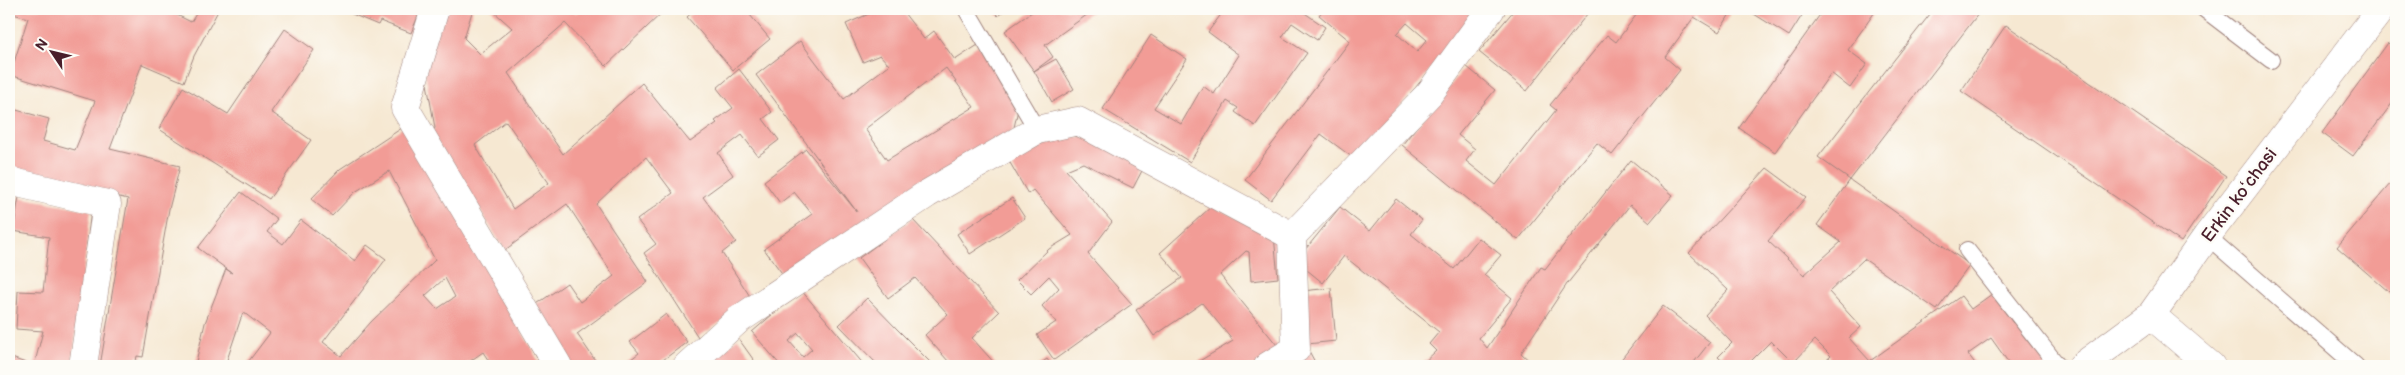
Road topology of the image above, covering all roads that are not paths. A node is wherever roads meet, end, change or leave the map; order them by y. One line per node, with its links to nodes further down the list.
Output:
1 (435, 9): 14 (street)
2 (966, 9): 7 (lane)
3 (1491, 9): 9 (street)
4 (2204, 9): 6 (lane)
5 (2381, 9): 10 (street, Erkin koʻchasi)
6 (2270, 60)
7 (1037, 130): 9 (street); 15 (street)
8 (9, 181): 13 (street)
9 (1292, 236): 16 (street)
10 (2207, 236): 12 (street, Erkin koʻchasi); 20 (lane)
11 (1967, 250): 17 (lane)
12 (2151, 315): 18 (street, Erkin koʻchasi); 19 (street)
13 (83, 366)
14 (558, 366)
15 (687, 366)
16 (1268, 366)
17 (2058, 366)
18 (2082, 366)
19 (2211, 366)
20 (2356, 366)

